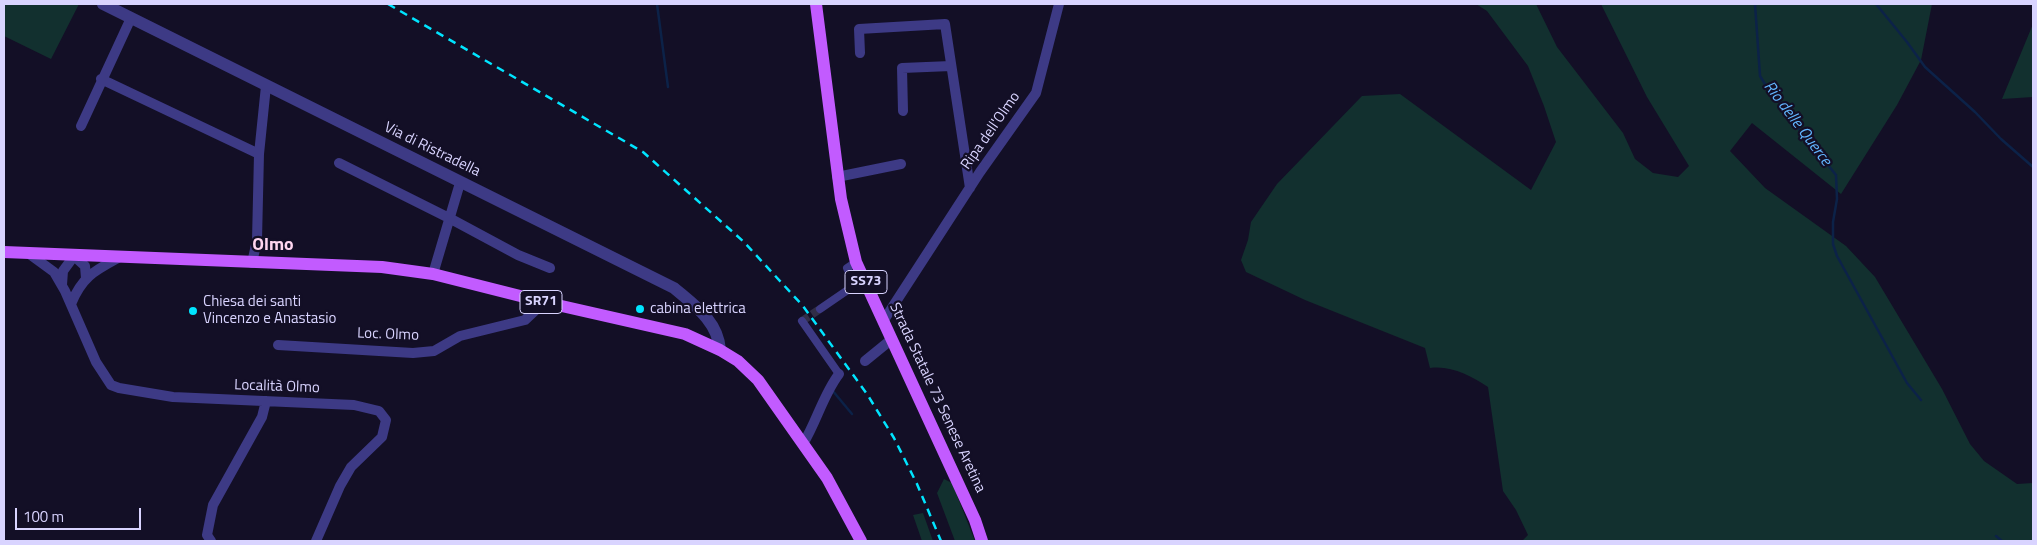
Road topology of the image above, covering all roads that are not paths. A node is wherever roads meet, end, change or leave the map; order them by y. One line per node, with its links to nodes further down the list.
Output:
1 (103, 4): 4 (street, Via di Ristradella)
2 (816, 4): 14 (main road, Strada Statale 73 Senese Aretina / SS73)
3 (1060, 4): 16 (street, Ripa dell'Olmo)
4 (130, 18): 7 (street); 8 (street, Via di Ristradella)
5 (860, 53): 6 (street, Ripa dell'Olmo)
6 (951, 66): 9 (street); 16 (street, Ripa dell'Olmo)
7 (101, 79): 10 (street); 11 (street)
8 (266, 86): 11 (street); 15 (street, Via di Ristradella)
9 (903, 111)
10 (81, 126)
11 (259, 154): 23 (street)
12 (339, 163): 17 (street)
13 (902, 164): 14 (street)
14 (837, 177): 22 (main road, Strada Statale 73 Senese Aretina / SS73)
15 (460, 182): 17 (street); 35 (street, Via di Ristradella)
16 (970, 188): 31 (street, Ripa dell'Olmo)
17 (451, 219): 24 (street); 25 (street)
18 (4, 252): 19 (main road, SR71)
19 (28, 253): 20 (main road, SR71); 27 (street)
20 (74, 256): 21 (main road, SR71); 26 (street); 27 (street)
21 (118, 258): 23 (main road, SR71); 26 (street)
22 (856, 262): 30 (street); 31 (main road, Strada Statale 73 Senese Aretina / SS73)
23 (252, 263): 25 (main road, SR71)
24 (550, 268)
25 (434, 274): 28 (main road, SR71)
26 (86, 278): 29 (street)
27 (62, 285): 29 (street)
28 (544, 302): 34 (street, Loc. Olmo); 35 (main road, SR71)
29 (71, 304): 38 (street, Località Olmo)
30 (820, 309)
31 (884, 320): 33 (main road, Strada Statale 73 Senese Aretina / SS73)
32 (802, 321): 37 (street)
33 (892, 339): 36 (street); 43 (main road, Strada Statale 73 Senese Aretina / SS73)
34 (278, 345)
35 (720, 350): 39 (main road, SR71)
36 (865, 361)
37 (839, 374): 39 (street)
38 (266, 401): 40 (street); 41 (street, Località Olmo)
39 (803, 444): 42 (main road, SR71)
40 (211, 541)
41 (316, 541)
42 (861, 541)
43 (982, 541)

